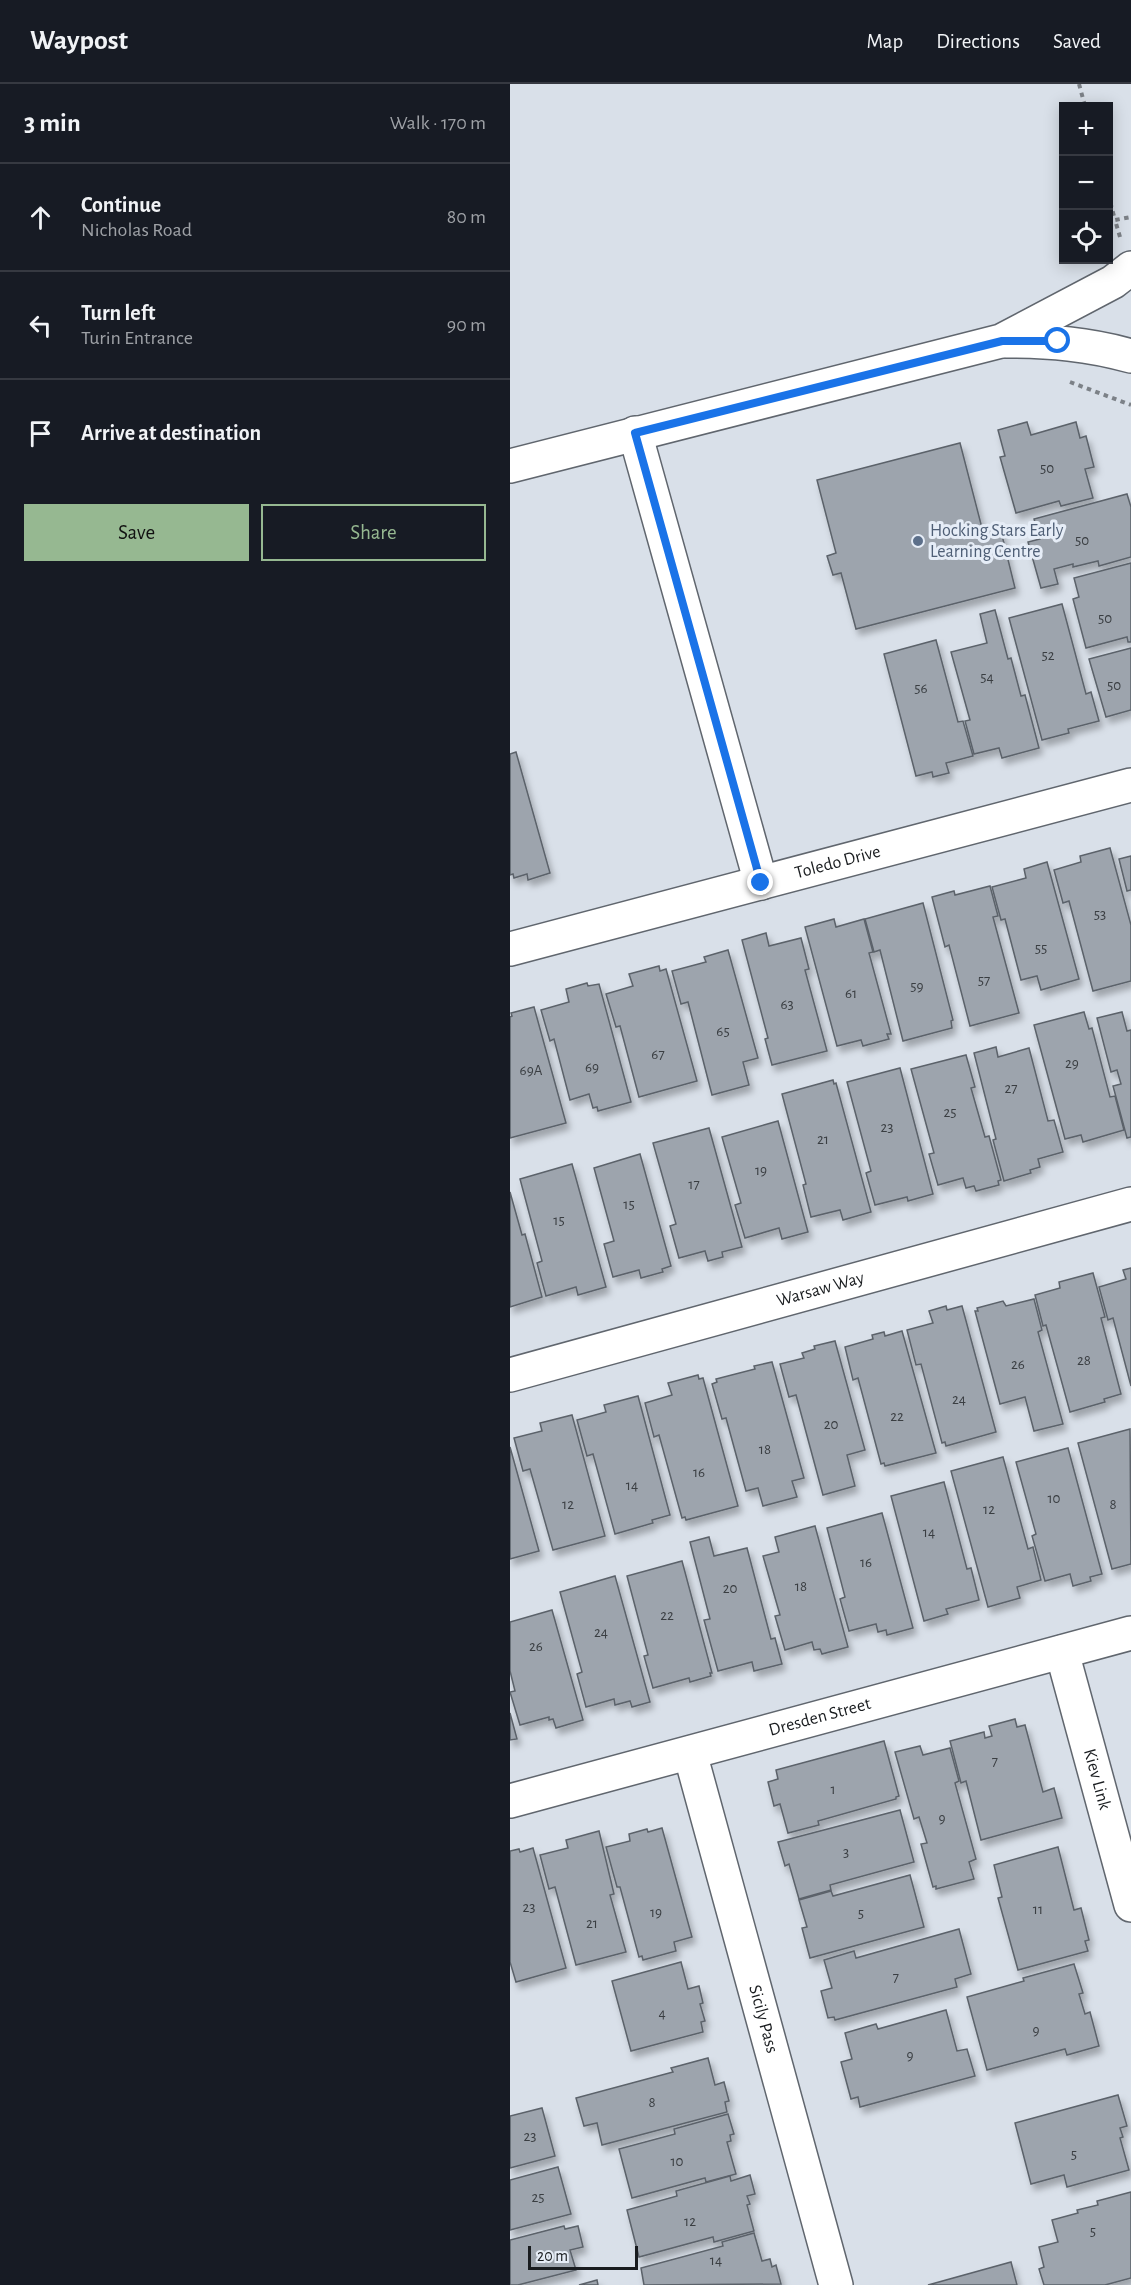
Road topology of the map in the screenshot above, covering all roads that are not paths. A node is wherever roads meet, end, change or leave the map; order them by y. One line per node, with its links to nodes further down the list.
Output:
1 (1131, 268): 2 (street)
2 (1002, 341): 3 (street); 4 (street)
3 (1131, 356)
4 (635, 433): 5 (street); 7 (street)
5 (510, 466)
6 (1131, 785): 7 (street, Toledo Drive)
7 (761, 883): 8 (street, Toledo Drive)
8 (510, 949)
9 (1131, 1204): 10 (street, Warsaw Way)
10 (510, 1375)
11 (1131, 1633): 12 (street, Dresden Street)
12 (1062, 1652): 13 (street, Dresden Street); 15 (street, Kiev Link)
13 (690, 1753): 14 (street, Dresden Street); 16 (street, Sicily Pass)
14 (510, 1801)
15 (1131, 1905)
16 (836, 2285)

